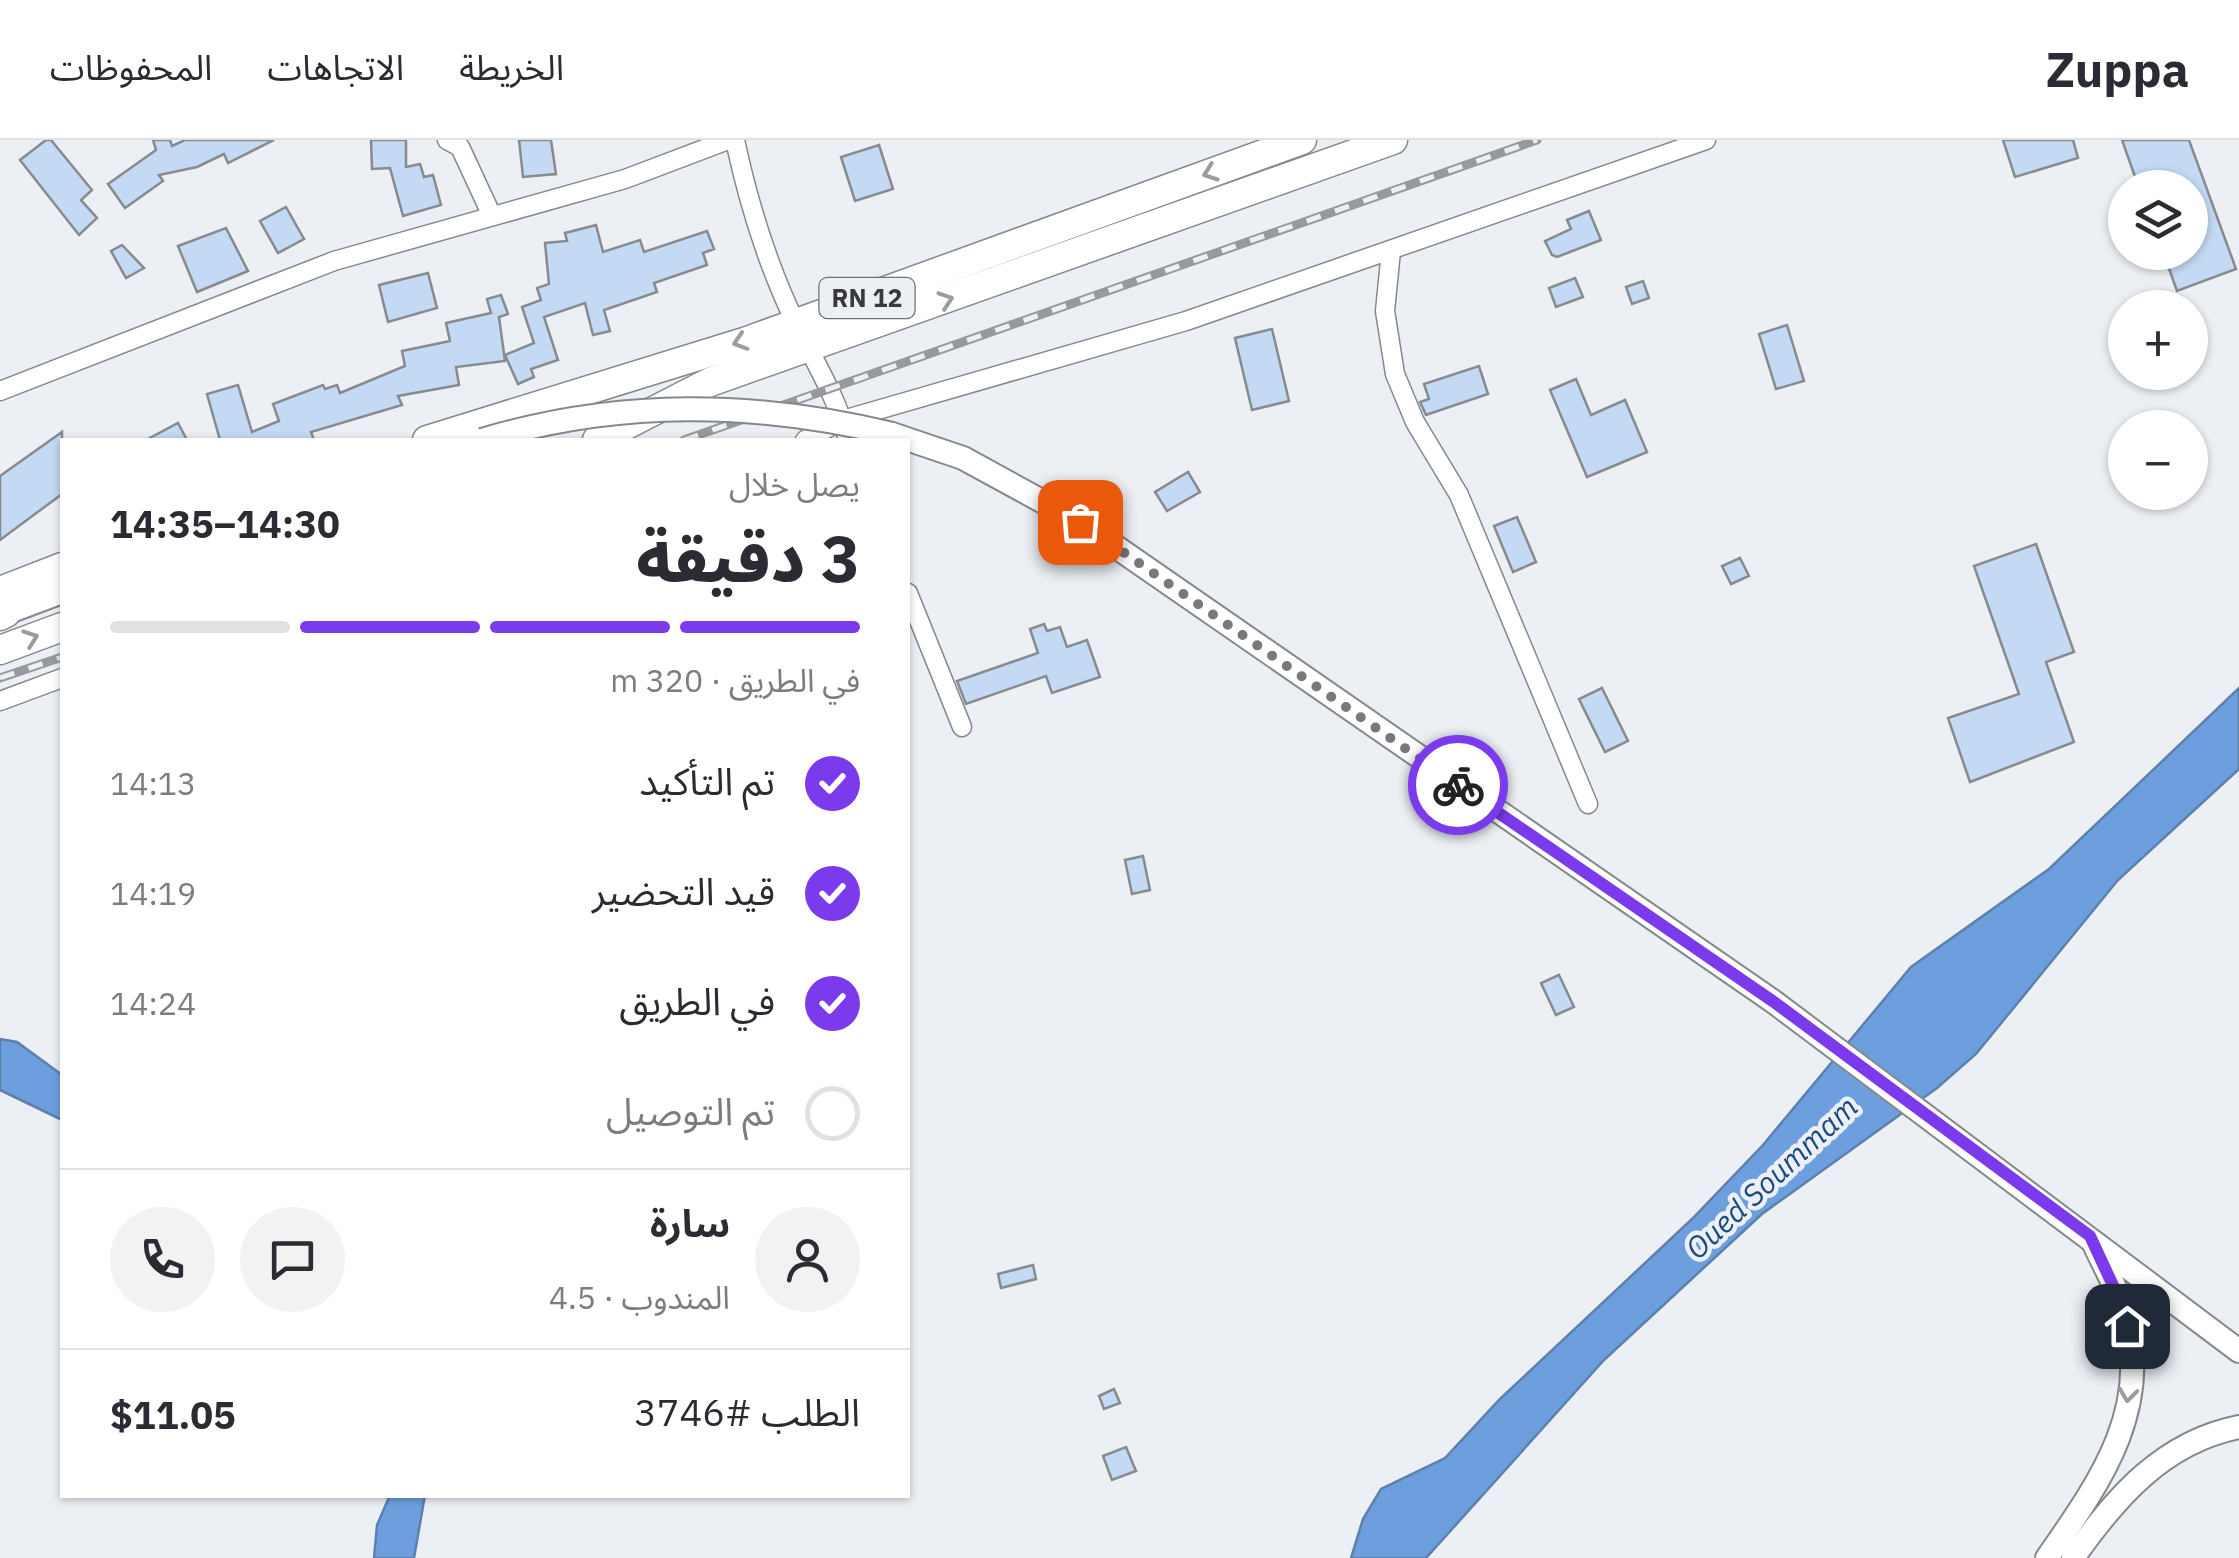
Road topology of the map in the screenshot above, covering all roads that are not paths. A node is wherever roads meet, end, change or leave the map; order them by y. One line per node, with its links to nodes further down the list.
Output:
1 (448, 140): 6 (street)
2 (731, 140): 6 (street); 8 (street)
3 (1302, 140): 8 (highway, RN 12, one-way to 8)
4 (1394, 140): 9 (highway, RN 12, one-way to 4)
5 (1706, 140): 7 (street)
6 (492, 216): 10 (street)
7 (1391, 250): 11 (street); 30 (street)
8 (796, 323): 9 (street); 12 (highway, RN 12, one-way to 12)
9 (811, 350): 11 (street); 14 (highway, RN 12)
10 (0, 392)
11 (843, 420): 15 (street); 16 (street)
12 (433, 438)
13 (490, 438): 17 (main road, bridge)
14 (601, 438)
15 (808, 438)
16 (848, 438)
17 (904, 438)
18 (910, 440): 31 (main road, bridge)
19 (60, 565): 21 (street)
20 (60, 566): 24 (highway)
21 (0, 576)
22 (60, 593): 24 (main road)
23 (910, 599): 29 (street)
24 (1, 608)
25 (60, 628): 26 (highway, one-way to 25)
26 (0, 650)
27 (60, 679): 28 (street)
28 (0, 702)
29 (962, 727)
30 (1588, 804)
31 (2090, 1236): 32 (main road); 36 (main road, one-way to 36)
32 (2190, 1315): 33 (main road); 34 (main road)
33 (2239, 1341)
34 (2239, 1351)
35 (2239, 1428): 37 (main road)
36 (2047, 1558)
37 (2074, 1558)

